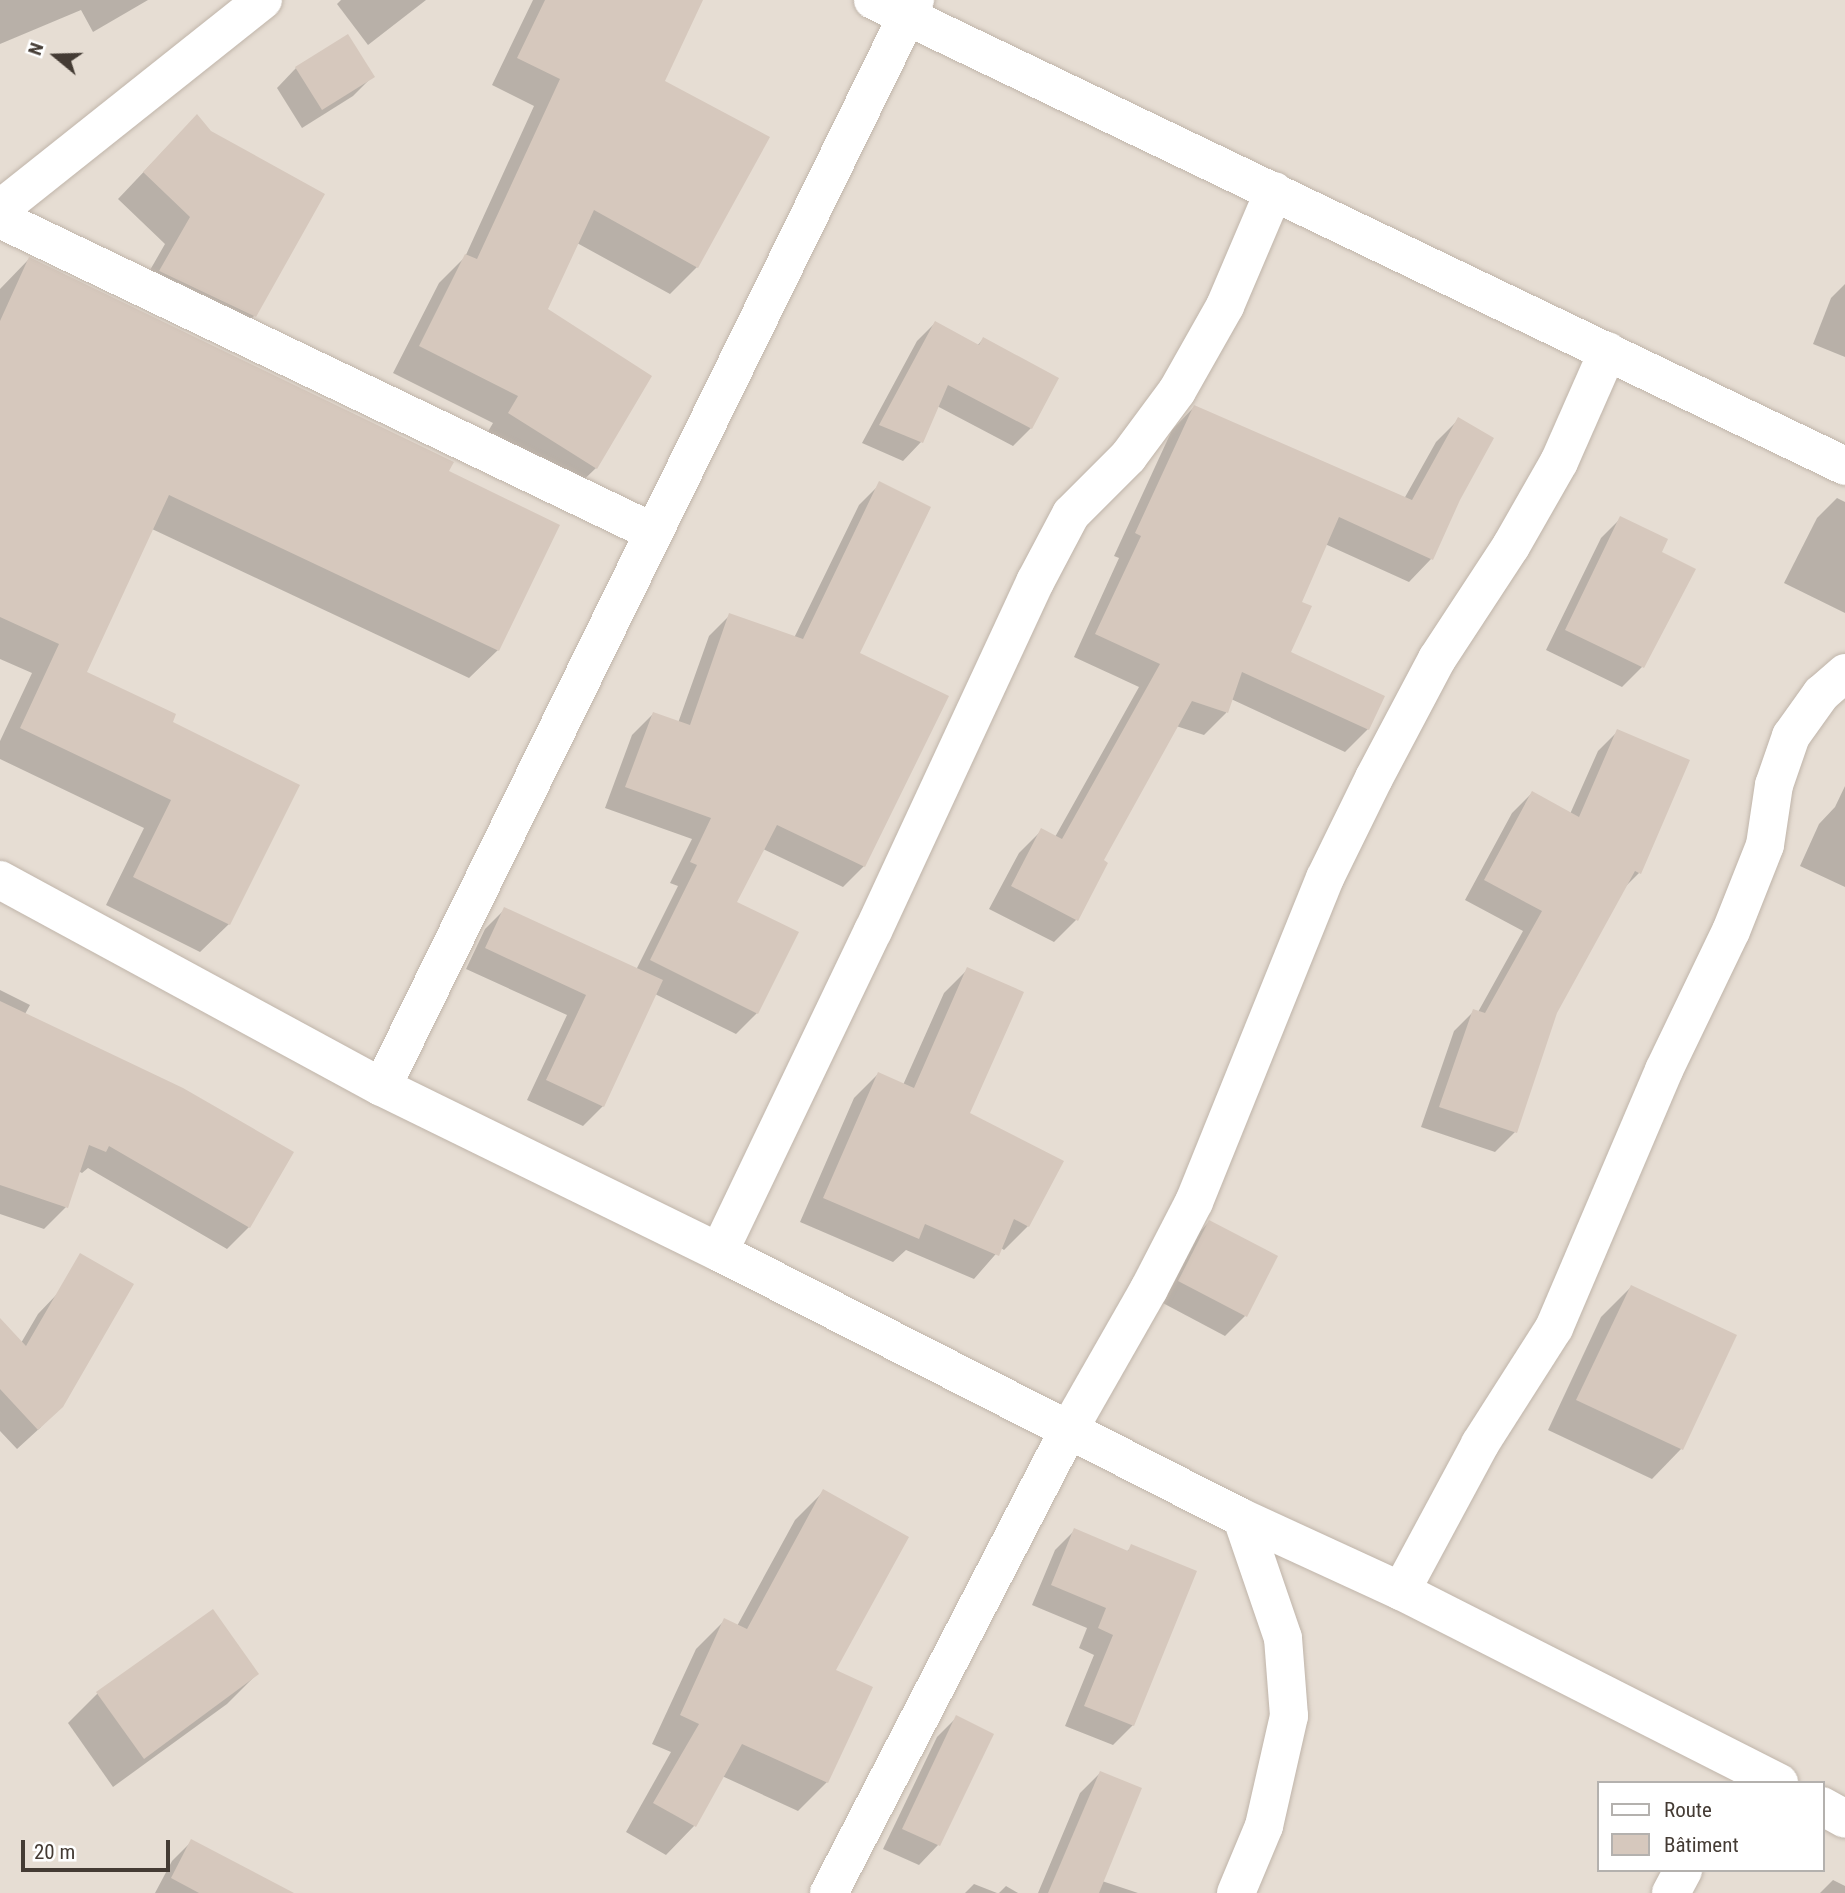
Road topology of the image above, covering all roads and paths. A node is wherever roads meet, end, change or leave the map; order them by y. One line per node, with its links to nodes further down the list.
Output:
1 (262, 0): 4 (street)
2 (898, 5): 3 (street); 8 (street)
3 (1274, 191): 6 (street); 12 (street)
4 (0, 209)
5 (0, 219): 8 (street)
6 (1608, 351): 7 (street); 13 (street)
7 (1845, 466)
8 (653, 532): 11 (street)
9 (1845, 673): 15 (street)
10 (0, 880): 11 (street)
11 (382, 1087): 12 (street)
12 (719, 1252): 13 (street)
13 (1068, 1431): 14 (street); 21 (street)
14 (1242, 1518): 15 (street); 22 (street)
15 (1401, 1591): 16 (street)
16 (1731, 1771): 17 (street)
17 (1771, 1781)
18 (1824, 1807): 19 (street)
19 (1845, 1819)
20 (1682, 1872): 23 (street)
21 (829, 1893)
22 (1236, 1893)
23 (1671, 1893)

